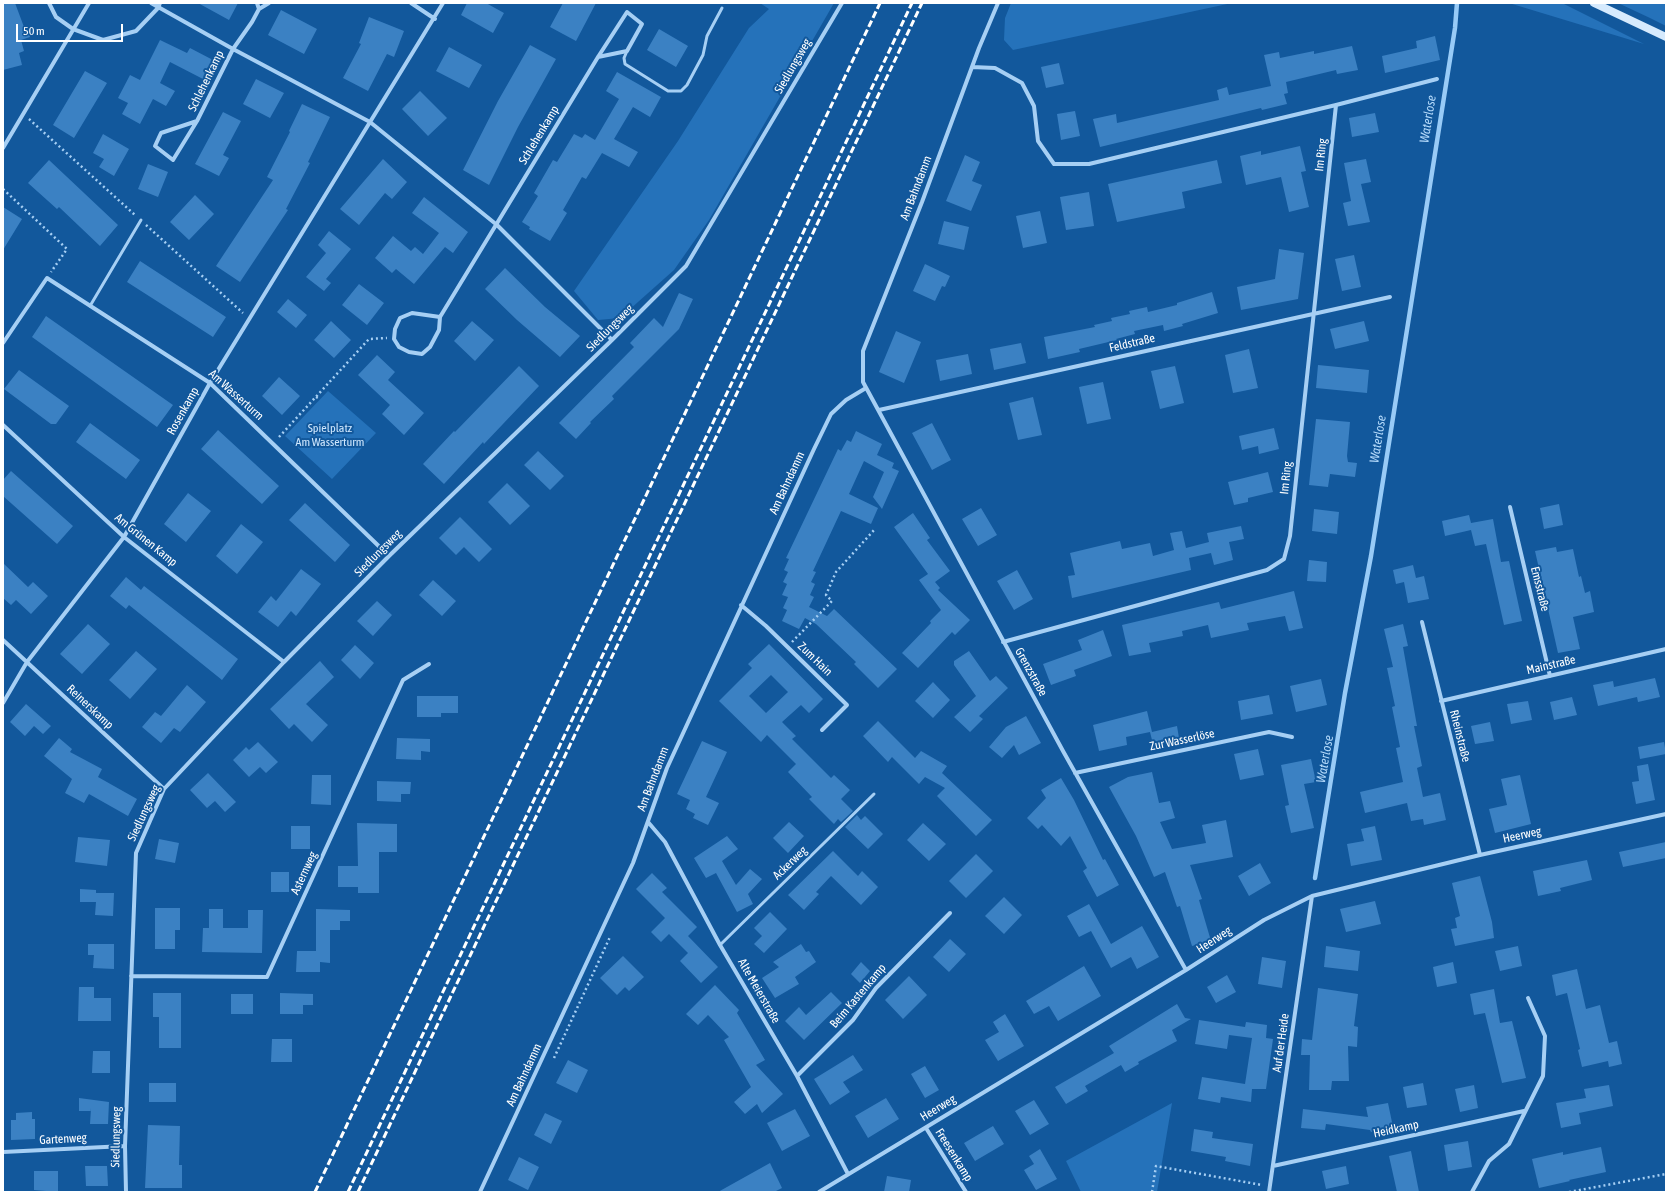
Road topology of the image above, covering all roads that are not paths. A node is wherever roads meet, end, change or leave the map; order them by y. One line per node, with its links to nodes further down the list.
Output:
1 (49, 3): 15 (street)
2 (89, 3): 15 (street)
3 (151, 3): 11 (street, Schlehenkamp)
4 (257, 3): 13 (street)
5 (269, 3): 13 (street, Schlehenkamp)
6 (411, 3): 14 (street)
7 (443, 3): 14 (street)
8 (842, 3): 34 (street, Siedlungsweg)
9 (998, 3): 20 (street, Am Bahndamm)
10 (1594, 3): 16 (main road)
11 (159, 5): 15 (street); 17 (street, Schlehenkamp)
12 (722, 8): 18 (lane)
13 (259, 9): 17 (street, Schlehenkamp)
14 (435, 19): 24 (street)
15 (73, 29): 26 (street)
16 (1666, 37)
17 (233, 49): 23 (street, Schlehenkamp); 24 (street, Schlehenkamp)
18 (627, 51): 19 (street); 19 (street, Schlehenkamp)
19 (598, 56): 29 (street, Schlehenkamp)
20 (972, 67): 22 (street); 36 (street, Am Bahndamm)
21 (1437, 79): 22 (street)
22 (1336, 105): 32 (street, Im Ring)
23 (197, 121): 23 (street, Schlehenkamp)
24 (370, 122): 29 (street, Schlehenkamp); 37 (street, Rosenkamp)
25 (3, 138): 26 (lane)
26 (7, 141): 27 (street)
27 (3, 148)
28 (141, 220): 31 (lane)
29 (497, 225): 33 (street, Schlehenkamp); 34 (street, Schlehenkamp)
30 (1390, 296): 32 (street, Feldstraße)
31 (90, 306): 35 (street, Am Wasserturm); 37 (street, Am Wasserturm)
32 (1314, 312): 39 (street, Feldstraße); 47 (street, Im Ring)
33 (440, 317): 33 (street, Schlehenkamp)
34 (612, 340): 43 (street, Siedlungsweg)
35 (3, 342)
36 (863, 382): 38 (street, Grenzstraße)
37 (210, 383): 42 (street, Rosenkamp); 43 (street, Am Wasserturm)
38 (866, 388): 39 (street, Grenzstraße); 44 (street, Am Bahndamm)
39 (879, 410): 47 (street, Grenzstraße)
40 (3, 425): 42 (street, Am Grünen Kamp)
41 (1510, 508): 52 (street, Emsstraße)
42 (124, 537): 49 (street, Rosenkamp); 50 (street, Am Grünen Kamp)
43 (389, 556): 50 (street, Siedlungsweg)
44 (742, 605): 55 (street, Zum Hain); 61 (street, Am Bahndamm)
45 (1422, 622): 53 (street, Rheinstraße)
46 (3, 640): 49 (street, Reinerskamp)
47 (1003, 642): 57 (street, Grenzstraße)
48 (1666, 648): 52 (street, Mainstraße)
49 (27, 662): 54 (street, Rosenkamp); 58 (street, Reinerskamp)
50 (284, 662): 58 (street, Siedlungsweg)
51 (428, 664): 67 (street, Asternweg)
52 (1550, 676): 53 (street, Mainstraße)
53 (1441, 701): 62 (street, Rheinstraße)
54 (3, 703)
55 (822, 730)
56 (1292, 736): 57 (street, Zur Wasserlöse)
57 (1075, 773): 66 (street, Grenzstraße)
58 (164, 789): 67 (street, Siedlungsweg)
59 (874, 794): 65 (lane, Ackerweg)
60 (1666, 814): 62 (street, Heerweg)
61 (648, 822): 65 (street, Alte Meierstraße); 77 (street, Am Bahndamm)
62 (1480, 855): 63 (street, Heerweg)
63 (1312, 896): 66 (street, Heerweg); 74 (street, Auf der Heide)
64 (950, 913): 69 (street, Beim Kastenkamp)
65 (720, 945): 69 (street, Alte Meierstraße)
66 (1186, 970): 71 (street, Heerweg)
67 (131, 976): 72 (street, Siedlungsweg)
68 (1528, 998): 70 (street)
69 (797, 1076): 75 (street, Alte Meierstraße)
70 (1524, 1111): 74 (street, Heidkamp); 81 (street)
71 (926, 1128): 75 (street, Heerweg); 79 (street, Freesenkamp)
72 (125, 1146): 73 (street, Gartenweg); 76 (street, Siedlungsweg)
73 (3, 1152)
74 (1273, 1166): 80 (street, Auf der Heide)
75 (848, 1174): 78 (street, Heerweg)
76 (126, 1192)
77 (480, 1192)
78 (819, 1192)
79 (966, 1192)
80 (1269, 1192)
81 (1472, 1192)

